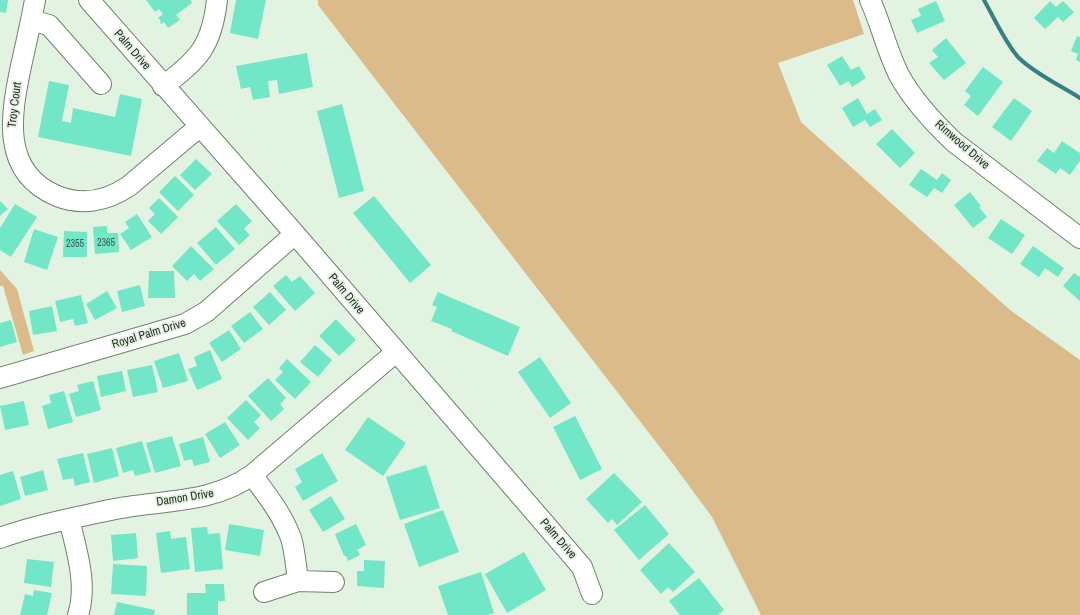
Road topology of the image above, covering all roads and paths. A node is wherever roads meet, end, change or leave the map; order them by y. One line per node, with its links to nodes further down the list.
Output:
1 (35, 0): 5 (street, Troy Court)
2 (89, 0): 7 (street, Palm Drive)
3 (217, 0): 7 (street)
4 (870, 0): 10 (street, Rimwood Drive)
5 (31, 20): 6 (street); 8 (street, Troy Court)
6 (101, 84)
7 (163, 86): 8 (street, Palm Drive)
8 (199, 127): 9 (street, Palm Drive)
9 (294, 234): 11 (street, Palm Drive); 12 (street, Royal Palm Drive)
10 (1080, 238)
11 (396, 352): 13 (street, Damon Drive); 19 (street, Palm Drive)
12 (0, 378)
13 (252, 475): 14 (street, Damon Drive); 16 (street)
14 (69, 519): 15 (street, Damon Drive); 20 (street)
15 (0, 538)
16 (298, 581): 17 (street); 18 (street)
17 (334, 582)
18 (264, 592)
19 (592, 594)
20 (78, 615)

